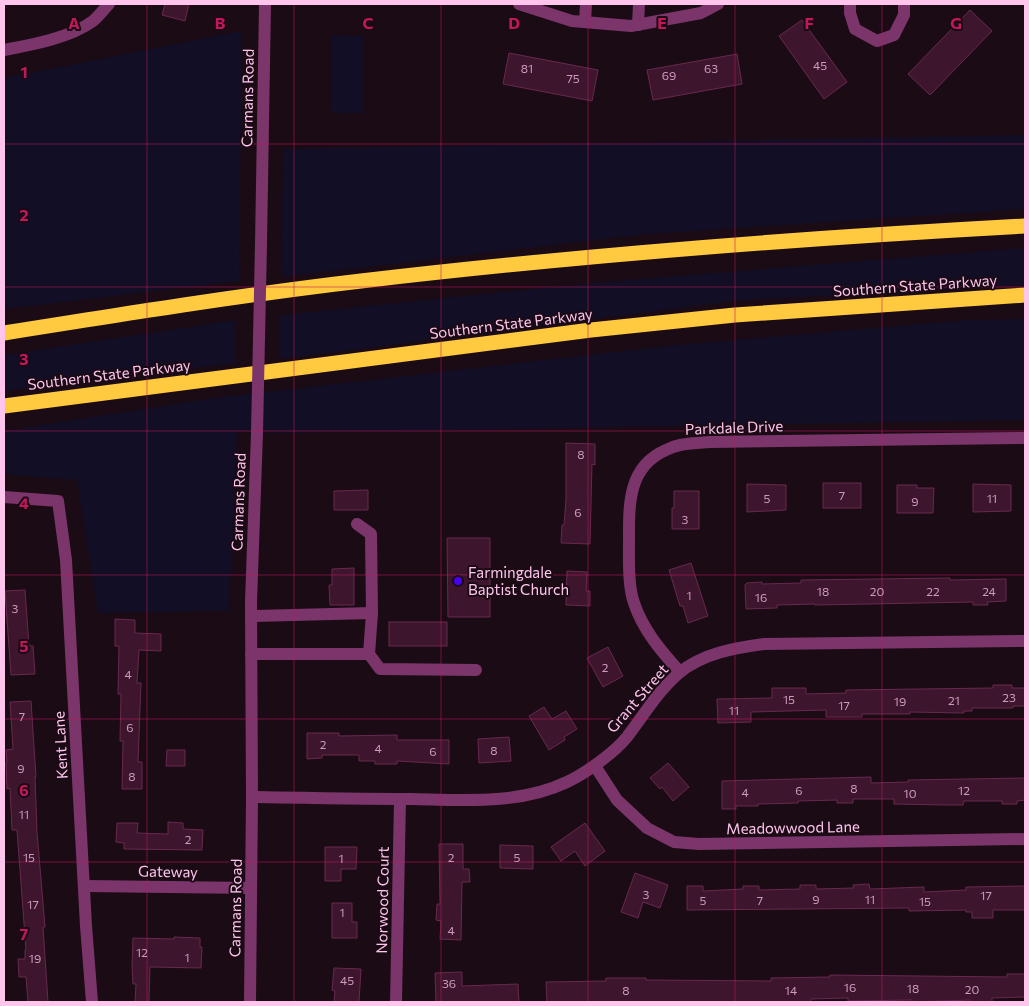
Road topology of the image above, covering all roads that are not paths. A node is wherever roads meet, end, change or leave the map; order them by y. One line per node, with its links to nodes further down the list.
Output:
1 (265, 4): 20 (street, Carmans Road, bridge)
2 (519, 4): 9 (street)
3 (586, 4): 9 (street)
4 (639, 4): 10 (street)
5 (718, 4): 10 (street)
6 (850, 4): 7 (street)
7 (904, 4)
8 (108, 5): 11 (street)
9 (585, 22): 10 (street)
10 (638, 25)
11 (4, 50)
12 (1025, 226): 14 (highway)
13 (1025, 295): 15 (highway, Southern State Parkway)
14 (4, 333)
15 (4, 406)
16 (1025, 438): 25 (street, Parkdale Drive)
17 (4, 497): 30 (street, Kent Lane)
18 (357, 524): 19 (street)
19 (372, 614): 20 (street); 23 (street)
20 (251, 616): 22 (street, Carmans Road)
21 (1025, 641): 25 (street, Grant Street)
22 (251, 654): 23 (street); 27 (street, Carmans Road)
23 (369, 654): 24 (street)
24 (476, 670)
25 (680, 672): 26 (street, Grant Street)
26 (595, 766): 28 (street, Grant Street); 29 (street, Meadowwood Lane)
27 (252, 797): 28 (street, Grant Street); 31 (street, Carmans Road)
28 (400, 799): 34 (street, Norwood Court)
29 (1025, 839)
30 (85, 886): 31 (street, Gateway); 32 (street, Kent Lane)
31 (251, 888): 33 (street, Carmans Road)
32 (92, 1002)
33 (250, 1002)
34 (396, 1002)

